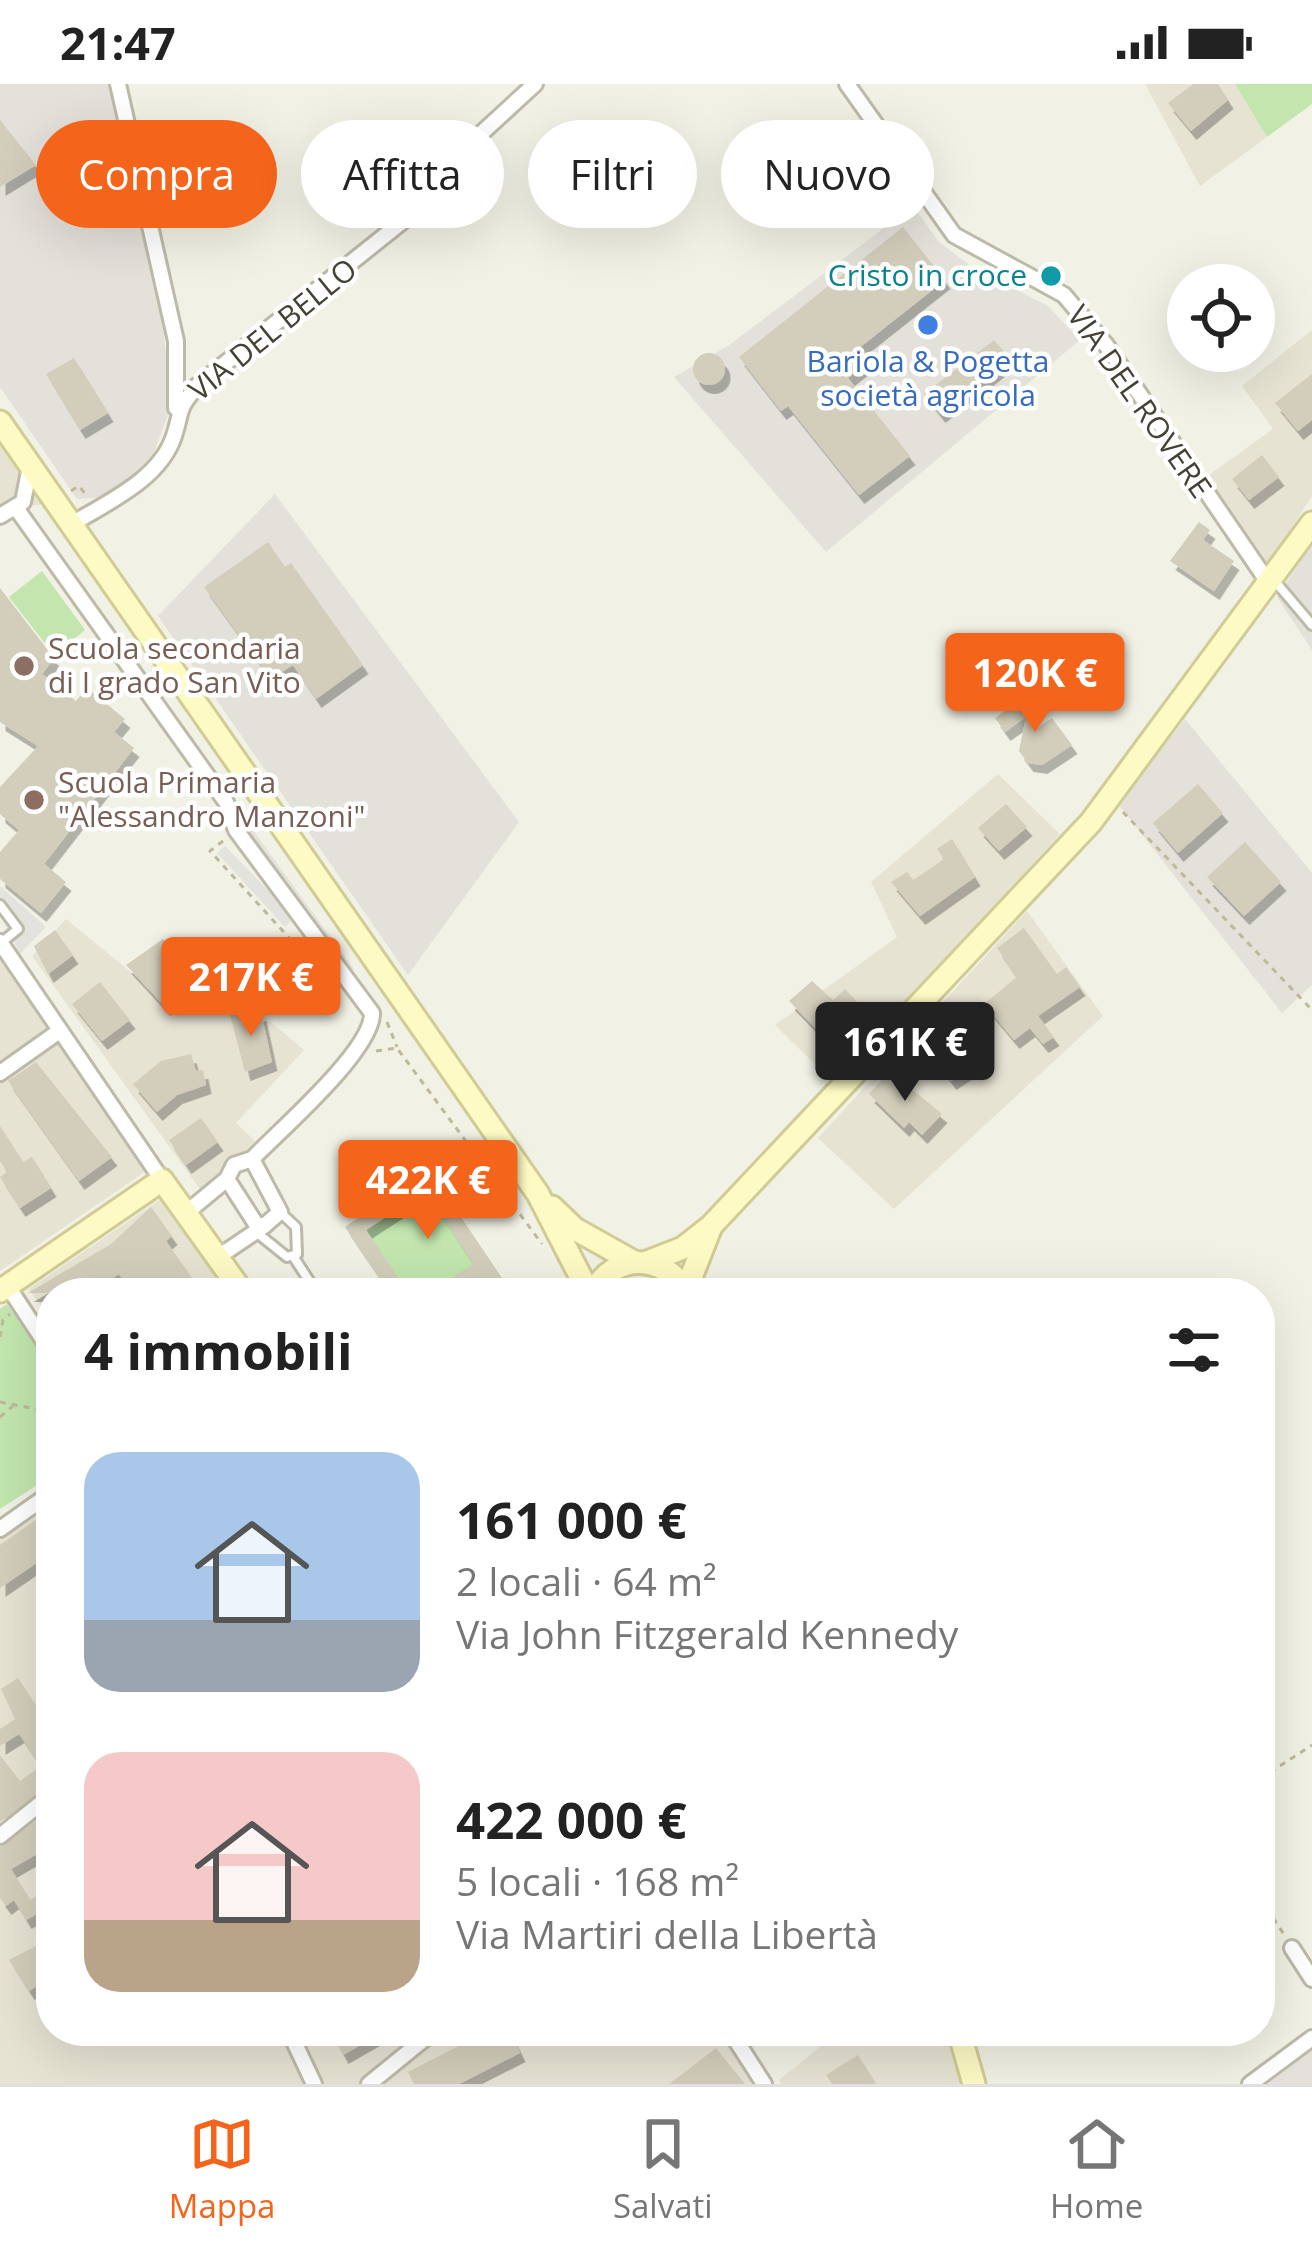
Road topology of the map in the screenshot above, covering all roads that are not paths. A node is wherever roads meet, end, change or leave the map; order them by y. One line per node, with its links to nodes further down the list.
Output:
1 (118, 84): 4 (street)
2 (535, 84): 4 (street, VIA DEL BELLO)
3 (847, 84): 11 (street, VIA DEL ROVERE)
4 (176, 412): 10 (street, VIA DEL BELLO)
5 (0, 422): 6 (main road)
6 (30, 466): 7 (street); 10 (main road)
7 (16, 508): 8 (street); 17 (street)
8 (0, 516)
9 (1312, 523): 11 (main road)
10 (72, 524): 20 (main road)
11 (1272, 582): 12 (lane); 23 (main road)
12 (1312, 625)
13 (0, 905): 14 (lane)
14 (0, 943): 15 (street)
15 (58, 1032): 16 (street); 19 (street)
16 (0, 1073)
17 (252, 1159): 18 (street); 21 (street)
18 (226, 1179): 22 (street); 24 (street)
19 (162, 1180): 22 (main road); 34 (main road)
20 (538, 1194): 27 (main road); 30 (main road)
21 (280, 1212): 24 (street); 26 (lane)
22 (186, 1214): 25 (main road)
23 (711, 1226): 27 (main road); 33 (main road)
24 (260, 1229): 25 (street); 26 (lane)
25 (218, 1256): 28 (main road)
26 (293, 1256): 29 (lane)
27 (640, 1262): 31 (main road); 32 (main road)
28 (233, 1278)
29 (307, 1278)
30 (583, 1278)
31 (604, 1278)
32 (676, 1278)
33 (692, 1278)
34 (4, 1288): 35 (street)
35 (36, 1329)
36 (36, 1504): 37 (street)
37 (0, 1529)
38 (36, 1807): 39 (street)
39 (0, 1836)
40 (1292, 1948): 41 (street)
41 (1312, 1978)
42 (1312, 2038): 51 (street)
43 (296, 2046): 48 (street)
44 (416, 2046): 47 (street)
45 (740, 2046): 49 (street)
46 (963, 2046): 50 (main road)
47 (372, 2083)
48 (314, 2084)
49 (764, 2084)
50 (974, 2084)
51 (1250, 2084)

